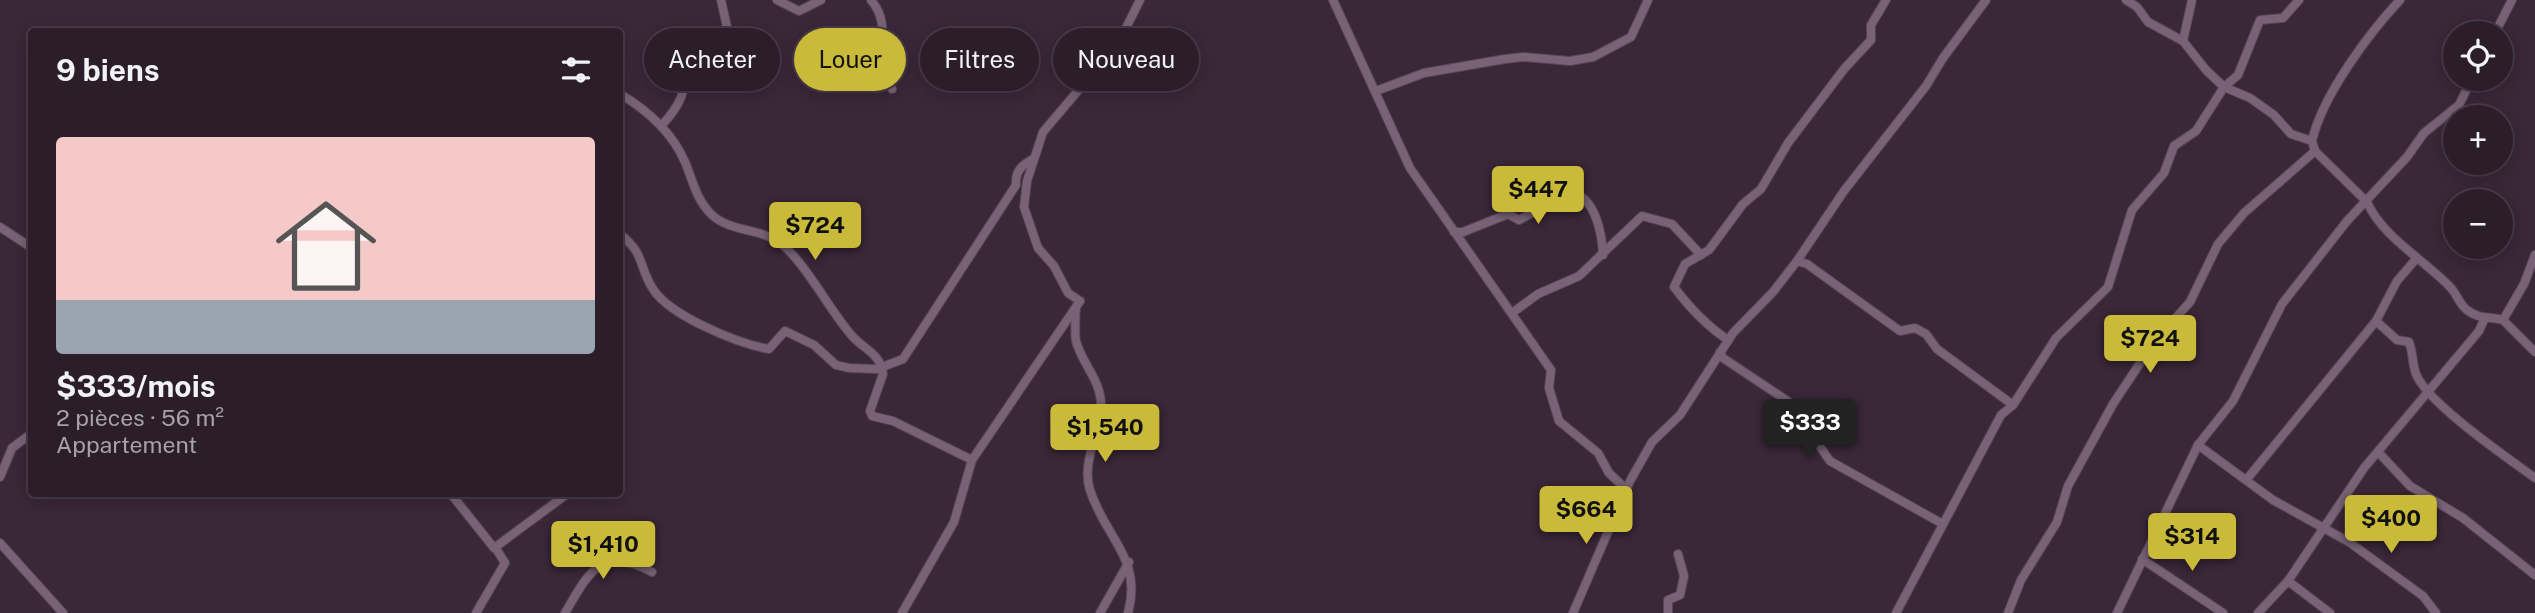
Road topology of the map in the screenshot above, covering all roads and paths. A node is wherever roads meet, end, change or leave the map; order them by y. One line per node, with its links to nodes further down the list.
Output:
1 (721, 0): 22 (street)
2 (777, 0): 3 (street)
3 (821, 0)
4 (871, 0): 16 (street)
5 (1140, 0): 25 (street)
6 (1333, 0): 19 (street)
7 (1648, 0): 19 (street)
8 (1886, 0): 33 (street)
9 (1986, 0): 35 (street)
10 (2126, 0): 17 (street)
11 (2192, 0): 17 (street)
12 (2299, 0): 18 (street)
13 (2400, 0): 23 (street)
14 (2512, 0): 15 (street)
15 (2501, 21)
16 (882, 28)
17 (2183, 41): 18 (street)
18 (2224, 87): 23 (street); 46 (street)
19 (1376, 91): 28 (street)
20 (2466, 91): 26 (street)
21 (623, 96): 22 (street)
22 (661, 126): 44 (street)
23 (2312, 141): 24 (street)
24 (2315, 151): 26 (street); 76 (street)
25 (1033, 159): 36 (street); 44 (street)
26 (2367, 202): 34 (street); 48 (street)
27 (0, 227): 30 (street)
28 (1454, 232): 31 (street); 37 (street)
29 (623, 237): 44 (street)
30 (28, 245)
31 (1603, 255): 33 (street); 37 (street)
32 (2535, 255): 39 (street)
33 (1701, 256): 41 (street)
34 (2416, 259): 38 (street); 40 (street)
35 (1797, 261): 41 (street); 46 (street)
36 (1080, 301): 50 (street); 63 (street)
37 (1512, 313): 54 (street)
38 (2484, 320): 39 (street); 45 (street)
39 (2503, 320): 43 (street)
40 (2376, 321): 45 (street); 53 (street)
41 (1728, 340): 42 (street)
42 (1720, 352): 54 (street); 57 (street)
43 (2535, 352)
44 (882, 368): 50 (street)
45 (2427, 391): 49 (street); 52 (street)
46 (2013, 405): 57 (street)
47 (28, 436): 51 (street)
48 (2198, 444): 53 (street); 62 (street)
49 (2379, 453): 58 (street); 65 (street)
50 (972, 460): 70 (street)
51 (0, 477)
52 (2535, 478)
53 (2247, 479): 58 (street)
54 (1628, 490): 73 (street)
55 (453, 497): 60 (street)
56 (564, 497): 60 (street)
57 (1941, 523): 75 (street)
58 (2324, 526): 66 (street); 81 (street)
59 (0, 543): 67 (street)
60 (495, 547): 68 (street)
61 (1678, 554): 74 (street)
62 (2142, 559): 77 (street); 78 (street)
63 (1129, 562): 71 (street); 72 (street)
64 (652, 572): 69 (street)
65 (2535, 575)
66 (2288, 581): 79 (street); 80 (street)
67 (63, 613)
68 (476, 613)
69 (565, 613)
70 (902, 613)
71 (1100, 613)
72 (1128, 613)
73 (1573, 613)
74 (1668, 613)
75 (1896, 613)
76 (2008, 613)
77 (2117, 613)
78 (2223, 613)
79 (2258, 613)
80 (2330, 613)
81 (2436, 613)

